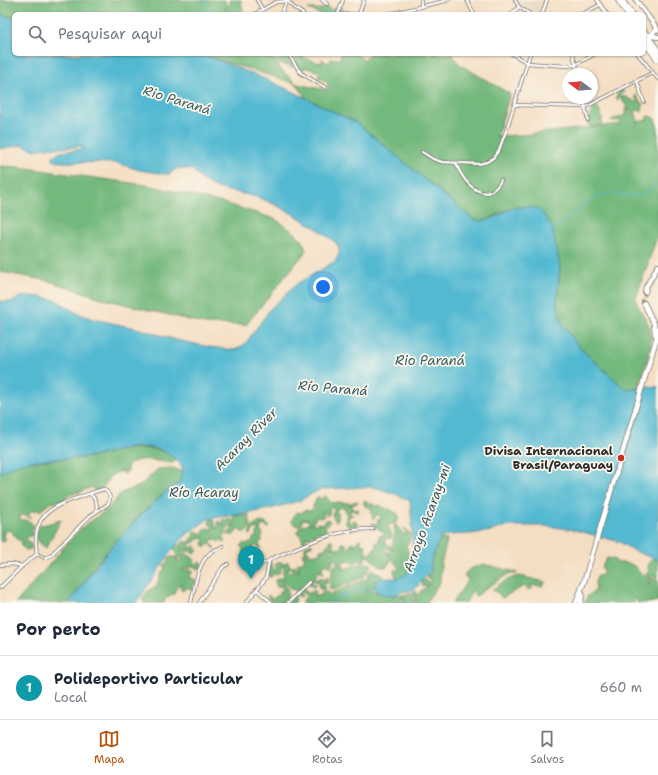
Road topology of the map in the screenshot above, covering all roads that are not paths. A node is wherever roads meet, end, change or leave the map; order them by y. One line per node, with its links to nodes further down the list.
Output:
1 (257, 0): 19 (street)
2 (288, 0): 19 (street); 21 (street); 22 (street)
3 (322, 0): 15 (street)
4 (343, 0): 23 (street)
5 (364, 0): 24 (street)
6 (421, 0): 17 (street)
7 (449, 0): 17 (street)
8 (467, 0): 26 (street)
9 (515, 0): 18 (street)
10 (547, 0): 29 (street)
11 (597, 0): 16 (street)
12 (618, 0): 32 (highway)
13 (622, 0): 33 (highway)
14 (636, 0): 34 (main road)
15 (327, 4)
16 (600, 5): 30 (street); 31 (street)
17 (421, 6): 25 (street)
18 (519, 7): 27 (street); 28 (street)
19 (262, 9): 20 (street)
20 (258, 12)
21 (282, 12)
22 (300, 12)
23 (339, 12)
24 (360, 12)
25 (397, 12)
26 (473, 12)
27 (513, 12)
28 (527, 12)
29 (543, 12)
30 (586, 12)
31 (605, 12)
32 (626, 12)
33 (631, 12)
34 (645, 12)
35 (646, 14): 36 (main road)
36 (657, 29): 37 (highway)
37 (646, 35): 38 (highway); 40 (highway); 41 (highway)
38 (658, 37)
39 (646, 45): 48 (highway)
40 (658, 50)
41 (658, 55)
42 (289, 56): 55 (street)
43 (516, 56): 49 (street)
44 (530, 56): 49 (street)
45 (573, 56): 50 (street)
46 (592, 56): 50 (street)
47 (639, 56): 52 (street)
48 (658, 60)
49 (528, 63): 50 (street); 58 (street)
50 (575, 64): 51 (street)
51 (576, 68)
52 (652, 73): 53 (street); 54 (street)
53 (658, 79)
54 (637, 81): 56 (street); 59 (street)
55 (326, 88)
56 (644, 102)
57 (585, 104): 59 (street)
58 (514, 105): 59 (street); 62 (street)
59 (586, 107): 60 (street)
60 (588, 120)
61 (422, 152): 62 (street)
62 (456, 163): 63 (street)
63 (501, 180)
64 (658, 266): 65 (highway)
65 (645, 292)
66 (644, 303): 68 (highway)
67 (658, 328): 68 (highway)
68 (657, 339): 80 (highway)
69 (90, 494): 70 (street); 70 (street); 73 (street)
70 (96, 512): 73 (street)
71 (373, 529): 74 (street)
72 (223, 546): 83 (street)
73 (37, 554): 77 (street)
74 (269, 561): 78 (street); 82 (street)
75 (228, 564): 84 (street)
76 (0, 565): 77 (street)
77 (22, 566): 81 (street)
78 (253, 566)
79 (309, 582): 87 (street)
80 (584, 582): 88 (highway); 89 (highway)
81 (0, 588)
82 (256, 589): 85 (street); 86 (street)
83 (191, 603)
84 (200, 603)
85 (246, 603)
86 (272, 603)
87 (288, 603)
88 (576, 603)
89 (580, 603)

